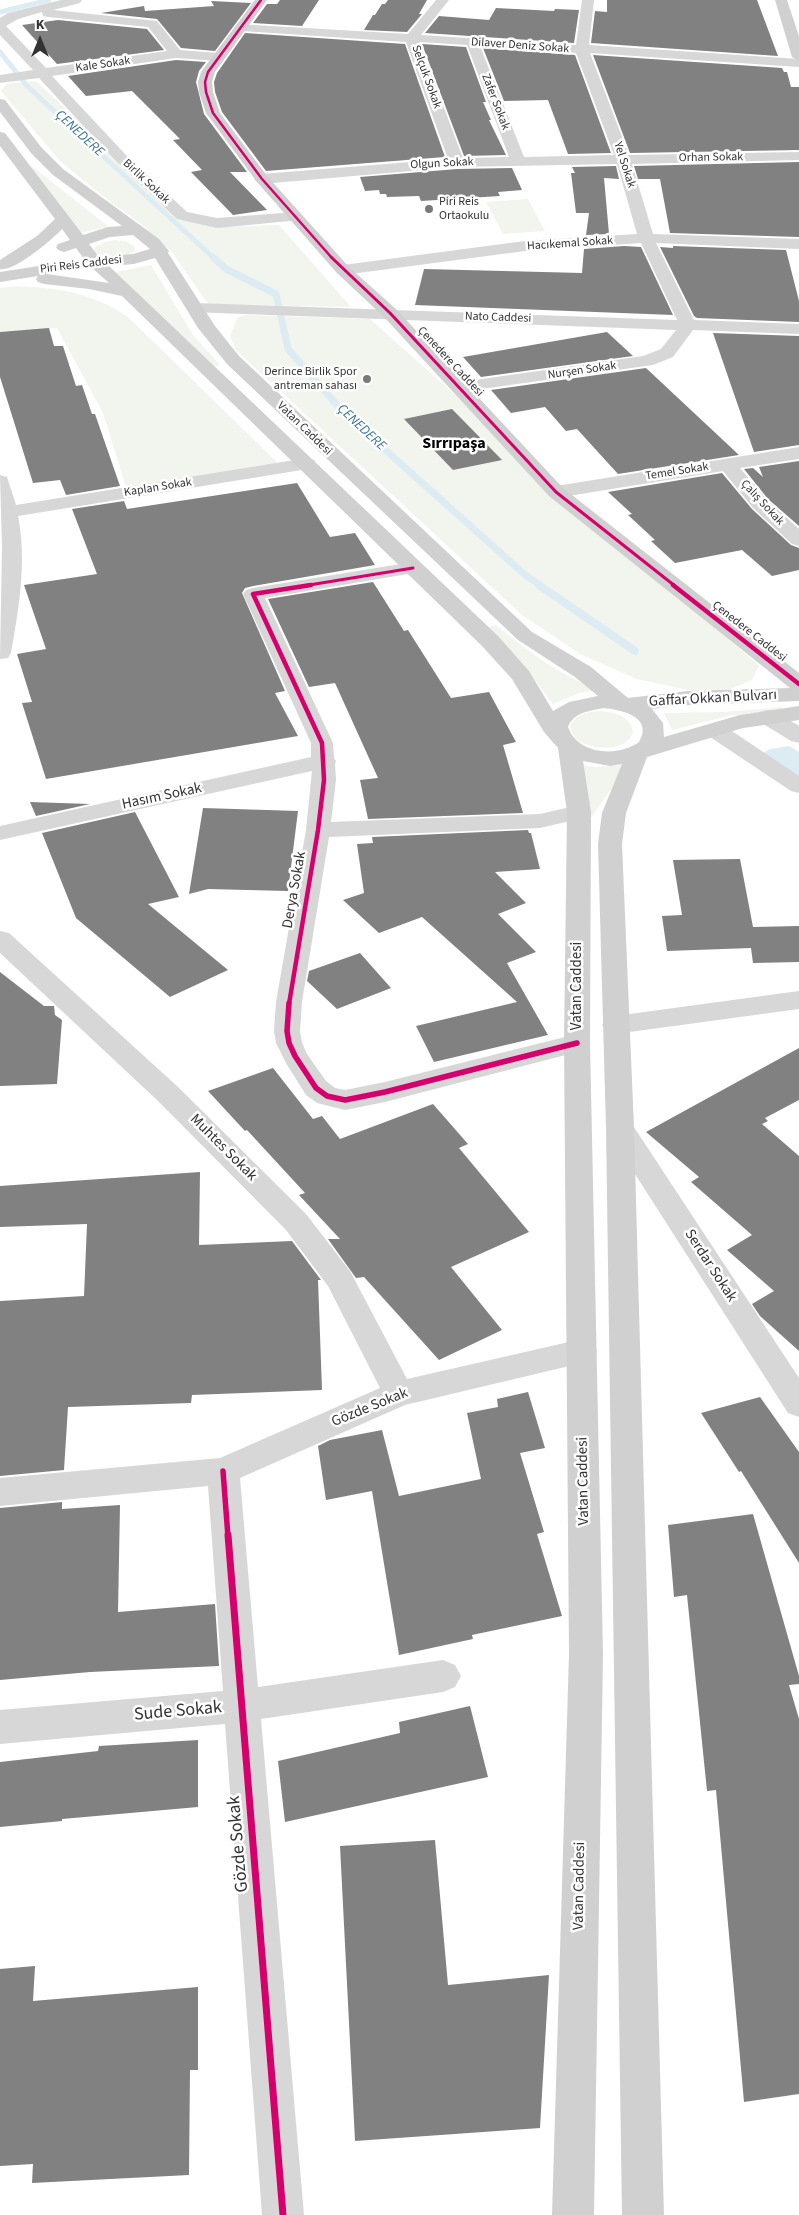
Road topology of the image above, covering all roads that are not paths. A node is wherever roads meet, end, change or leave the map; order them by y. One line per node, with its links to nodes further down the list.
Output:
1 (76, 0): 6 (street)
2 (261, 0): 7 (main road, Çenedere Caddesi)
3 (443, 0): 8 (street, Selçuk Sokak)
4 (588, 0): 10 (street, Yel Sokak)
5 (781, 0): 13 (main road)
6 (34, 12): 11 (street); 15 (street, Birlik Sokak)
7 (242, 27): 8 (street, Dilaver Deniz Sokak); 12 (main road, Çenedere Caddesi)
8 (411, 38): 9 (street, Dilaver Deniz Sokak); 22 (street, Selçuk Sokak)
9 (472, 42): 10 (street, Dilaver Deniz Sokak); 21 (street, Zafer Sokak)
10 (582, 50): 14 (street, Dilaver Deniz Sokak); 20 (street, Yel Sokak)
11 (176, 54): 12 (street, Kale Sokak); 15 (street, Kale Sokak)
12 (218, 57): 23 (main road, Çenedere Caddesi)
13 (799, 57)
14 (799, 63)
15 (36, 74): 16 (street, Kale Sokak); 24 (street, Birlik Sokak)
16 (0, 79)
17 (0, 103): 26 (main road, Vatan Caddesi)
18 (0, 136): 25 (main road, Vatan Caddesi)
19 (799, 156): 20 (street, Orhan Sokak)
20 (623, 160): 21 (street, Olgun Sokak); 27 (street, Yel Sokak)
21 (518, 161): 22 (street, Olgun Sokak)
22 (457, 163): 23 (street, Olgun Sokak)
23 (262, 179): 24 (main road, Çenedere Caddesi)
24 (295, 217): 32 (main road, Çenedere Caddesi)
25 (63, 220): 28 (main road, Vatan Caddesi); 33 (main road)
26 (138, 230): 28 (main road, Piri Reis Caddesi); 30 (main road, Vatan Caddesi)
27 (646, 238): 29 (street, Hacıkemal Sokak); 32 (street, Hacıkemal Sokak); 37 (street, Yel Sokak)
28 (80, 242): 31 (main road, Vatan Caddesi); 33 (main road, Piri Reis Caddesi)
29 (799, 244)
30 (160, 251): 31 (main road, Piri Reis Caddesi); 35 (main road, Vatan Caddesi)
31 (95, 262): 33 (main road, Piri Reis Caddesi); 34 (main road, Vatan Caddesi)
32 (343, 270): 36 (main road, Çenedere Caddesi)
33 (1, 272): 34 (main road)
34 (128, 292): 41 (main road, Vatan Caddesi)
35 (196, 308): 36 (street, Nato Caddesi); 51 (main road, Vatan Caddesi)
36 (390, 314): 37 (street, Nato Caddesi); 39 (main road, Çenedere Caddesi)
37 (688, 325): 38 (street, Nato Caddesi); 39 (street, Nurşen Sokak)
38 (799, 329)
39 (460, 387): 44 (main road, Çenedere Caddesi)
40 (799, 453): 42 (street, Temel Sokak)
41 (307, 464): 45 (street, Kaplan Sokak); 47 (main road, Vatan Caddesi)
42 (727, 464): 44 (street, Temel Sokak); 46 (street, Çalış Sokak)
43 (0, 481): 45 (street)
44 (556, 492): 49 (main road, Çenedere Caddesi)
45 (9, 512): 48 (street)
46 (799, 540)
47 (414, 568): 56 (main road, Vatan Caddesi); 58 (street, Derya Sokak)
48 (0, 653)
49 (799, 684)
50 (799, 694): 51 (main road, Gaffar Okkan Bulvarı)
51 (624, 704): 56 (main road, Vatan Caddesi); 57 (main road, Vatan Caddesi)
52 (799, 713): 53 (main road, Gaffar Okkan Bulvarı)
53 (768, 717): 54 (main road, Gaffar Okkan Bulvarı); 55 (street)
54 (715, 730): 57 (main road, Gaffar Okkan Bulvarı); 59 (street)
55 (799, 736)
56 (562, 740): 57 (main road); 60 (main road, Vatan Caddesi)
57 (641, 752): 65 (main road, Vatan Caddesi)
58 (325, 761): 61 (street, Derya Sokak); 62 (street, Hasım Sokak)
59 (799, 786)
60 (579, 812): 61 (street); 66 (main road, Vatan Caddesi)
61 (318, 830): 66 (street, Derya Sokak)
62 (0, 833)
63 (0, 939): 70 (street, Muhtes Sokak)
64 (799, 1000): 65 (street)
65 (615, 1025): 67 (main road, Vatan Caddesi)
66 (577, 1043): 68 (main road, Vatan Caddesi)
67 (620, 1128): 69 (street, Serdar Sokak); 78 (main road, Vatan Caddesi)
68 (582, 1351): 70 (street, Gözde Sokak); 77 (main road, Vatan Caddesi)
69 (795, 1389)
70 (399, 1394): 71 (street, Gözde Sokak)
71 (223, 1471): 72 (street, Gözde Sokak); 74 (street, Gözde Sokak)
72 (0, 1492)
73 (443, 1676): 74 (street, Sude Sokak)
74 (242, 1706): 75 (street, Sude Sokak); 76 (street, Gözde Sokak)
75 (0, 1727)
76 (283, 2215)
77 (573, 2215)
78 (643, 2215)

